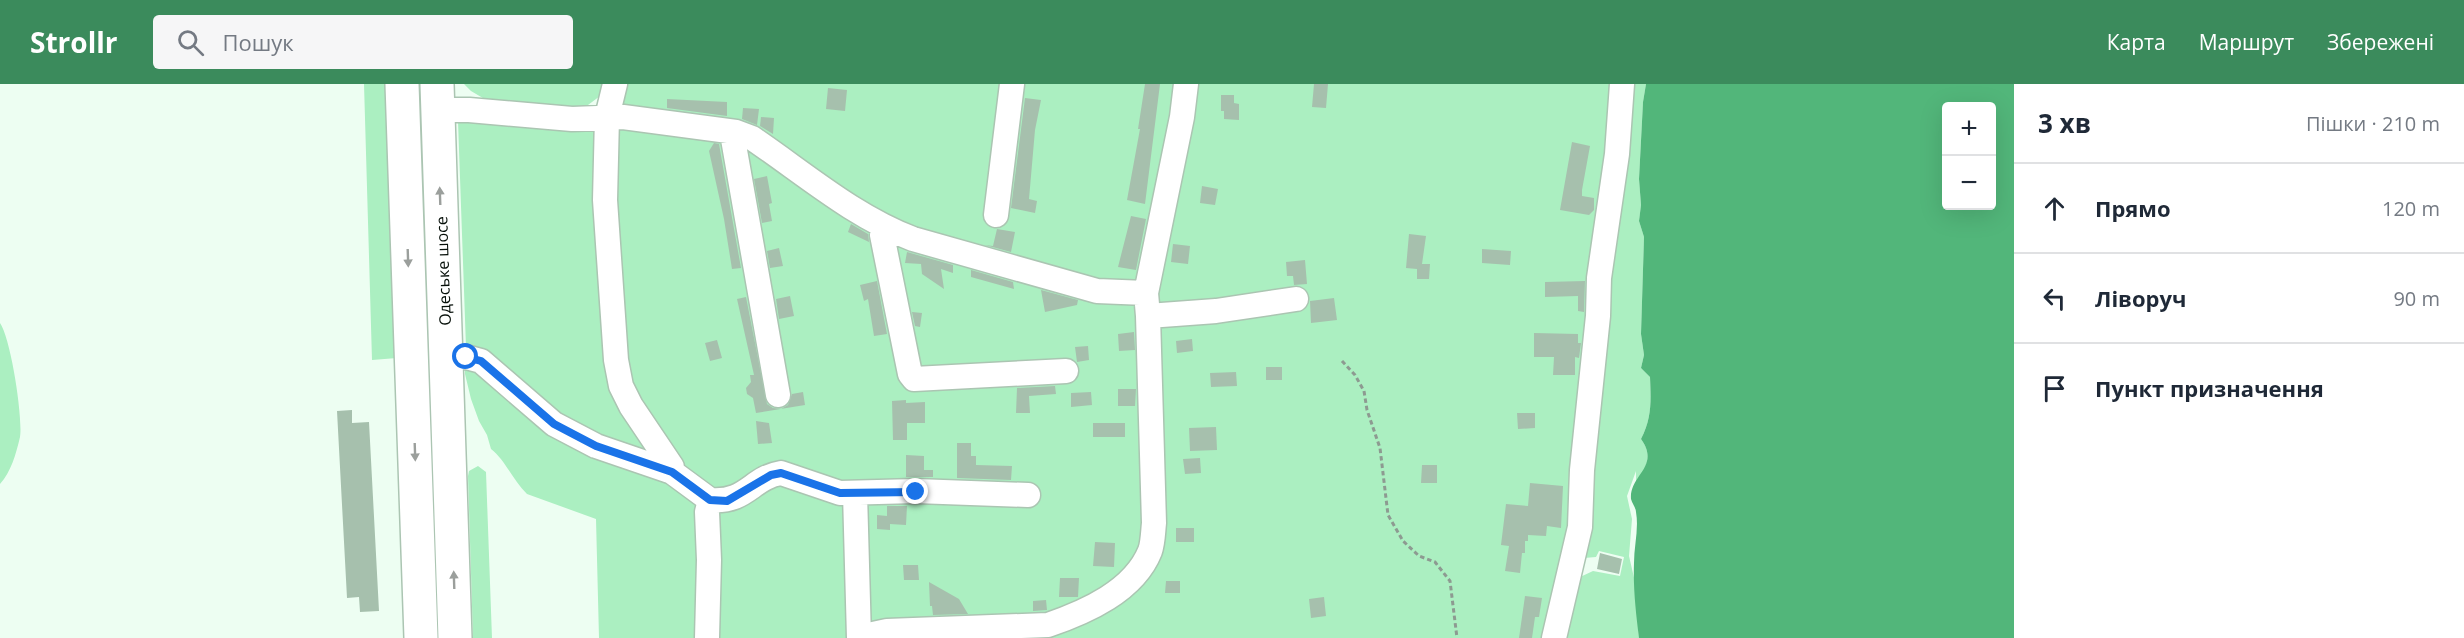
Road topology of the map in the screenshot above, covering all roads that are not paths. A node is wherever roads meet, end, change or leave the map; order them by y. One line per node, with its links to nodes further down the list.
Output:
1 (402, 84): 21 (highway, Одеське шосе, one-way to 21)
2 (615, 84): 7 (lane)
3 (1012, 84): 9 (lane)
4 (1185, 84): 12 (lane)
5 (1622, 84): 24 (lane)
6 (437, 97): 7 (lane); 13 (highway, Одеське шосе, one-way to 6)
7 (607, 117): 8 (lane); 16 (lane)
8 (736, 132): 10 (lane); 15 (lane)
9 (996, 215)
10 (884, 228): 12 (lane); 14 (lane)
11 (1296, 299): 12 (lane)
12 (1147, 305): 20 (lane)
13 (446, 358): 16 (lane); 22 (highway, Одеське шосе, one-way to 13)
14 (1066, 371)
15 (778, 395)
16 (672, 472): 19 (lane)
17 (855, 492): 18 (lane); 19 (lane); 20 (lane)
18 (1028, 495)
19 (710, 500): 23 (lane)
20 (859, 637)
21 (421, 638)
22 (455, 638)
23 (707, 638)
24 (1554, 638)

